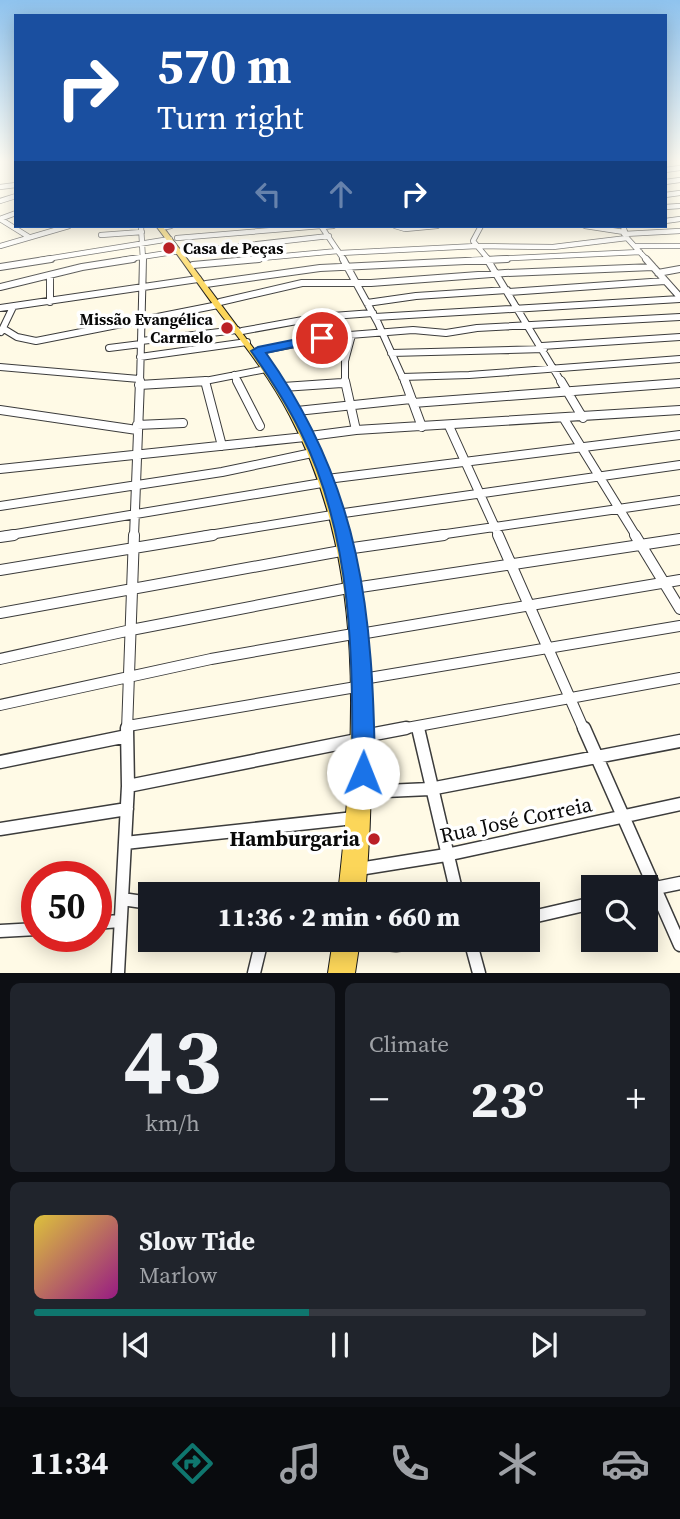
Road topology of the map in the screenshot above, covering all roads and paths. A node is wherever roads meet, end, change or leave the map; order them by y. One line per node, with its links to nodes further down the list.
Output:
1 (14, 228): 13 (street)
2 (58, 228): 13 (street)
3 (166, 228): 14 (main road)
4 (296, 228): 14 (street)
5 (323, 228): 12 (street)
6 (480, 228): 18 (street)
7 (601, 228): 10 (street)
8 (141, 229): 11 (street); 15 (street)
9 (680, 231): 10 (street)
10 (624, 232): 18 (street); 20 (street)
11 (101, 235)
12 (329, 236): 16 (street); 22 (street)
13 (29, 237): 17 (street)
14 (174, 238): 15 (street); 21 (main road)
15 (144, 242): 23 (street); 27 (street)
16 (288, 242): 21 (street); 24 (street)
17 (0, 246)
18 (477, 246): 22 (street); 25 (street)
19 (680, 246): 20 (street)
20 (638, 249): 25 (street); 29 (street)
21 (183, 252): 23 (street); 26 (main road); 34 (main road)
22 (339, 252): 24 (street); 28 (street)
23 (143, 256): 33 (street); 39 (street)
24 (302, 256): 26 (street)
25 (490, 262): 28 (street); 32 (street)
26 (193, 265): 37 (main road)
27 (0, 267)
28 (348, 267): 36 (street); 37 (street)
29 (653, 267): 31 (street); 32 (street)
30 (680, 270): 31 (street)
31 (658, 273): 35 (street)
32 (498, 274): 36 (street); 41 (street)
33 (50, 275): 38 (street); 43 (street)
34 (198, 279): 39 (street); 44 (main road)
35 (665, 281): 40 (street); 41 (street)
36 (356, 282): 44 (street); 45 (street)
37 (206, 284): 44 (main road)
38 (0, 287)
39 (142, 289): 43 (street); 51 (street)
40 (677, 289): 42 (street)
41 (508, 291): 45 (street); 48 (street)
42 (680, 298): 48 (street)
43 (50, 302): 46 (street)
44 (219, 303): 51 (street); 53 (main road)
45 (367, 303): 49 (street)
46 (13, 307): 47 (street); 54 (street)
47 (0, 308)
48 (520, 310): 49 (street); 52 (street)
49 (374, 315): 53 (street); 55 (street)
50 (680, 317): 52 (street)
51 (140, 319): 54 (street); 59 (street)
52 (531, 327): 55 (street); 61 (street)
53 (240, 330): 58 (main road); 59 (street); 62 (main road)
54 (2, 331)
55 (382, 333): 56 (street); 63 (street)
56 (352, 335): 62 (street); 73 (street)
57 (680, 337): 61 (street)
58 (247, 342): 64 (street); 68 (main road)
59 (141, 343): 60 (street); 64 (street)
60 (109, 348)
61 (543, 348): 63 (street); 67 (street)
62 (258, 351): 75 (main road)
63 (391, 354): 70 (street)
64 (140, 358): 72 (street)
65 (680, 359): 67 (street)
66 (0, 367): 72 (street)
67 (555, 368): 70 (street); 76 (street)
68 (266, 369): 69 (street); 91 (main road)
69 (234, 376): 71 (street); 85 (street)
70 (402, 377): 77 (street)
71 (205, 381): 72 (street); 92 (street)
72 (139, 382): 88 (street)
73 (342, 383): 75 (street); 78 (street)
74 (680, 383): 76 (street)
75 (283, 387): 81 (main road)
76 (570, 392): 77 (street); 82 (street)
77 (412, 401): 78 (street); 87 (street)
78 (348, 404): 81 (street); 89 (street)
79 (0, 410): 88 (street)
80 (680, 410): 82 (street)
81 (297, 411): 91 (main road)
82 (583, 418): 83 (street)
83 (564, 419): 86 (street); 93 (street)
84 (183, 423): 88 (street)
85 (260, 425)
86 (449, 426): 87 (street); 96 (street)
87 (422, 427): 89 (street)
88 (137, 428): 95 (street)
89 (356, 430): 91 (street)
90 (680, 435): 93 (street)
91 (308, 437): 92 (street); 94 (main road); 100 (main road)
92 (222, 446): 95 (street)
93 (582, 448): 96 (street); 99 (street)
94 (312, 453): 100 (main road); 101 (street)
95 (138, 454): 98 (street); 101 (street)
96 (463, 463): 100 (street); 102 (street)
97 (680, 465): 99 (street)
98 (0, 469)
99 (600, 478): 102 (street); 105 (street)
100 (325, 481): 106 (main road); 107 (street)
101 (136, 484): 104 (street); 107 (street)
102 (480, 494): 106 (street); 108 (street)
103 (680, 500): 105 (street)
104 (0, 506)
105 (619, 508): 108 (street); 111 (street)
106 (335, 514): 112 (street); 113 (main road)
107 (134, 515): 109 (street); 112 (street)
108 (495, 528): 113 (street); 114 (street)
109 (0, 537)
110 (680, 539): 111 (street)
111 (640, 546): 114 (street); 117 (street)
112 (133, 548): 115 (street); 118 (street)
113 (344, 550): 118 (street); 119 (main road)
114 (511, 565): 119 (street); 120 (street)
115 (0, 569)
116 (680, 580): 117 (street)
117 (663, 583): 120 (street); 121 (street)
118 (133, 588): 122 (street); 124 (street)
119 (351, 588): 124 (street); 125 (main road)
120 (526, 605): 125 (street); 126 (street)
121 (680, 609)
122 (0, 613)
123 (680, 626): 126 (street)
124 (131, 630): 127 (street); 128 (street)
125 (356, 634): 128 (street); 130 (main road)
126 (547, 649): 130 (street); 131 (street)
127 (0, 659)
128 (130, 677): 132 (street); 134 (street)
129 (680, 678): 131 (street)
130 (360, 683): 134 (street); 135 (main road)
131 (570, 698): 133 (street); 137 (street)
132 (0, 705)
133 (416, 726): 135 (street); 140 (street)
134 (128, 731): 138 (street); 139 (street)
135 (360, 738): 139 (street); 141 (main road); 145 (main road)
136 (680, 741): 137 (street)
137 (596, 756): 140 (street); 144 (street)
138 (0, 762)
139 (128, 786): 143 (street)
140 (430, 789): 141 (street); 148 (street)
141 (363, 792): 149 (main road)
142 (680, 804): 144 (street, Rua José Correia)
143 (127, 809): 146 (street); 147 (street)
144 (623, 816): 148 (street, Rua José Correia); 150 (street)
145 (354, 818): 147 (street); 151 (main road)
146 (0, 829)
147 (125, 843): 156 (street)
148 (446, 855): 149 (street, Rua José Correia); 153 (street)
149 (359, 869): 152 (main road)
150 (645, 875)
151 (347, 882)
152 (357, 882)
153 (454, 882)
154 (680, 883): 155 (street)
155 (658, 887)
156 (122, 899): 157 (street); 161 (street)
157 (138, 901)
158 (658, 904): 165 (street)
159 (581, 906): 160 (street)
160 (540, 915)
161 (120, 921): 162 (street); 170 (street)
162 (112, 922)
163 (21, 929): 164 (street)
164 (0, 930)
165 (680, 945)
166 (259, 952): 171 (street)
167 (341, 952): 172 (main road)
168 (344, 952): 173 (main road)
169 (473, 952): 174 (street)
170 (118, 973)
171 (254, 973)
172 (336, 973)
173 (347, 973)
174 (479, 973)

